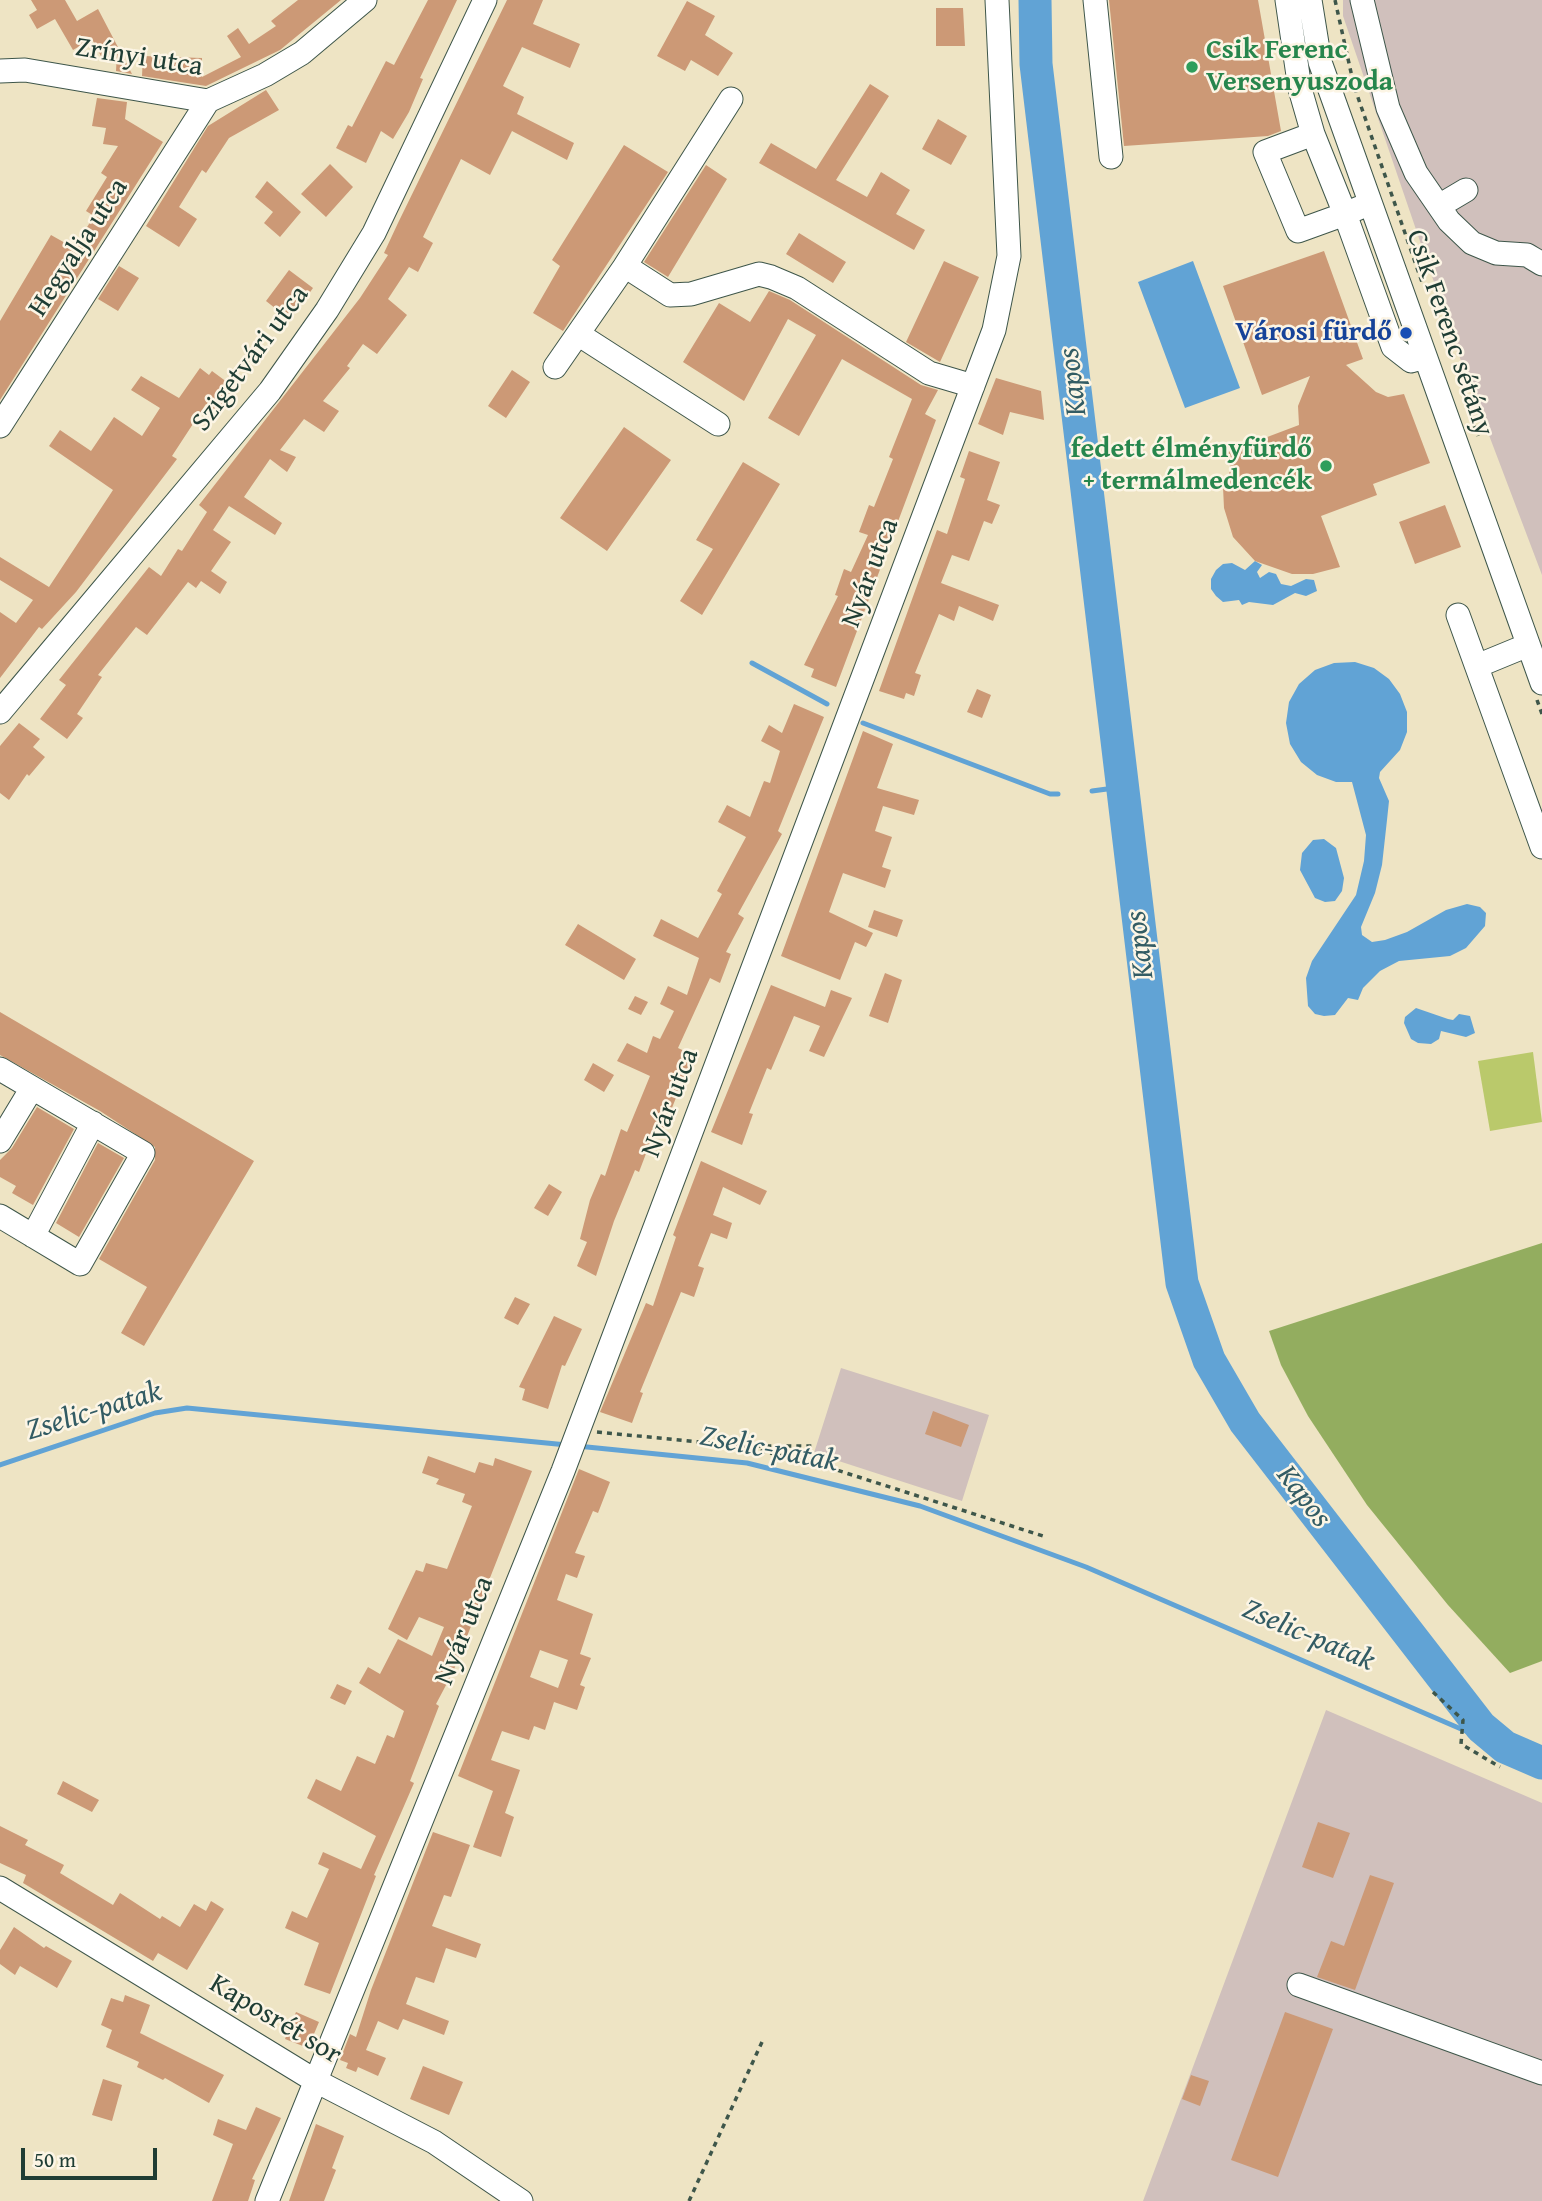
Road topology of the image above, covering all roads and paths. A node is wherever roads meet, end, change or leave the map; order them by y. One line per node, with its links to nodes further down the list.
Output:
1 (365, 0): 11 (street, Zrínyi utca)
2 (485, 0): 33 (street, Szigetvári utca)
3 (997, 0): 24 (street, Nyár utca)
4 (1095, 0): 13 (street)
5 (1287, 0): 12 (street)
6 (1310, 0): 15 (street, Csik Ferenc sétány)
7 (1335, 0): 20 (path)
8 (1362, 0): 16 (street)
9 (0, 71): 11 (street, Zrínyi utca)
10 (731, 99): 19 (street)
11 (208, 101): 27 (street, Hegyalja utca)
12 (1313, 134): 17 (street); 17 (street)
13 (1111, 157)
14 (1466, 190): 16 (street)
15 (1371, 203): 17 (street); 22 (street, Csik Ferenc sétány)
16 (1439, 206): 18 (street)
17 (1345, 214): 22 (street)
18 (1542, 264)
19 (625, 266): 21 (street); 24 (street)
20 (1426, 294)
21 (578, 334): 23 (street); 26 (street)
22 (1425, 357): 30 (street, Csik Ferenc sétány)
23 (555, 367)
24 (973, 386): 41 (street, Nyár utca)
25 (1463, 397): 28 (path)
26 (718, 424)
27 (0, 426)
28 (1481, 445)
29 (1458, 614): 31 (street)
30 (1528, 645): 31 (street); 32 (street, Csik Ferenc sétány)
31 (1477, 666): 34 (street)
32 (1542, 683)
33 (0, 712)
34 (1542, 847)
35 (0, 1069): 36 (street)
36 (32, 1088): 37 (street); 38 (street)
37 (93, 1123): 40 (street); 40 (street)
38 (0, 1141)
39 (0, 1216): 40 (street)
40 (33, 1236)
41 (575, 1436): 42 (path); 51 (street, Nyár utca)
42 (741, 1446): 43 (path); 44 (path)
43 (816, 1446)
44 (1043, 1536)
45 (1433, 1692): 46 (path)
46 (1500, 1767)
47 (0, 1888): 51 (street, Kaposrét sor)
48 (1299, 1984): 50 (street)
49 (762, 2042): 54 (path)
50 (1542, 2073)
51 (314, 2080): 52 (street, Nyár utca); 53 (street, Kaposrét sor)
52 (267, 2201)
53 (521, 2201)
54 (689, 2201)

